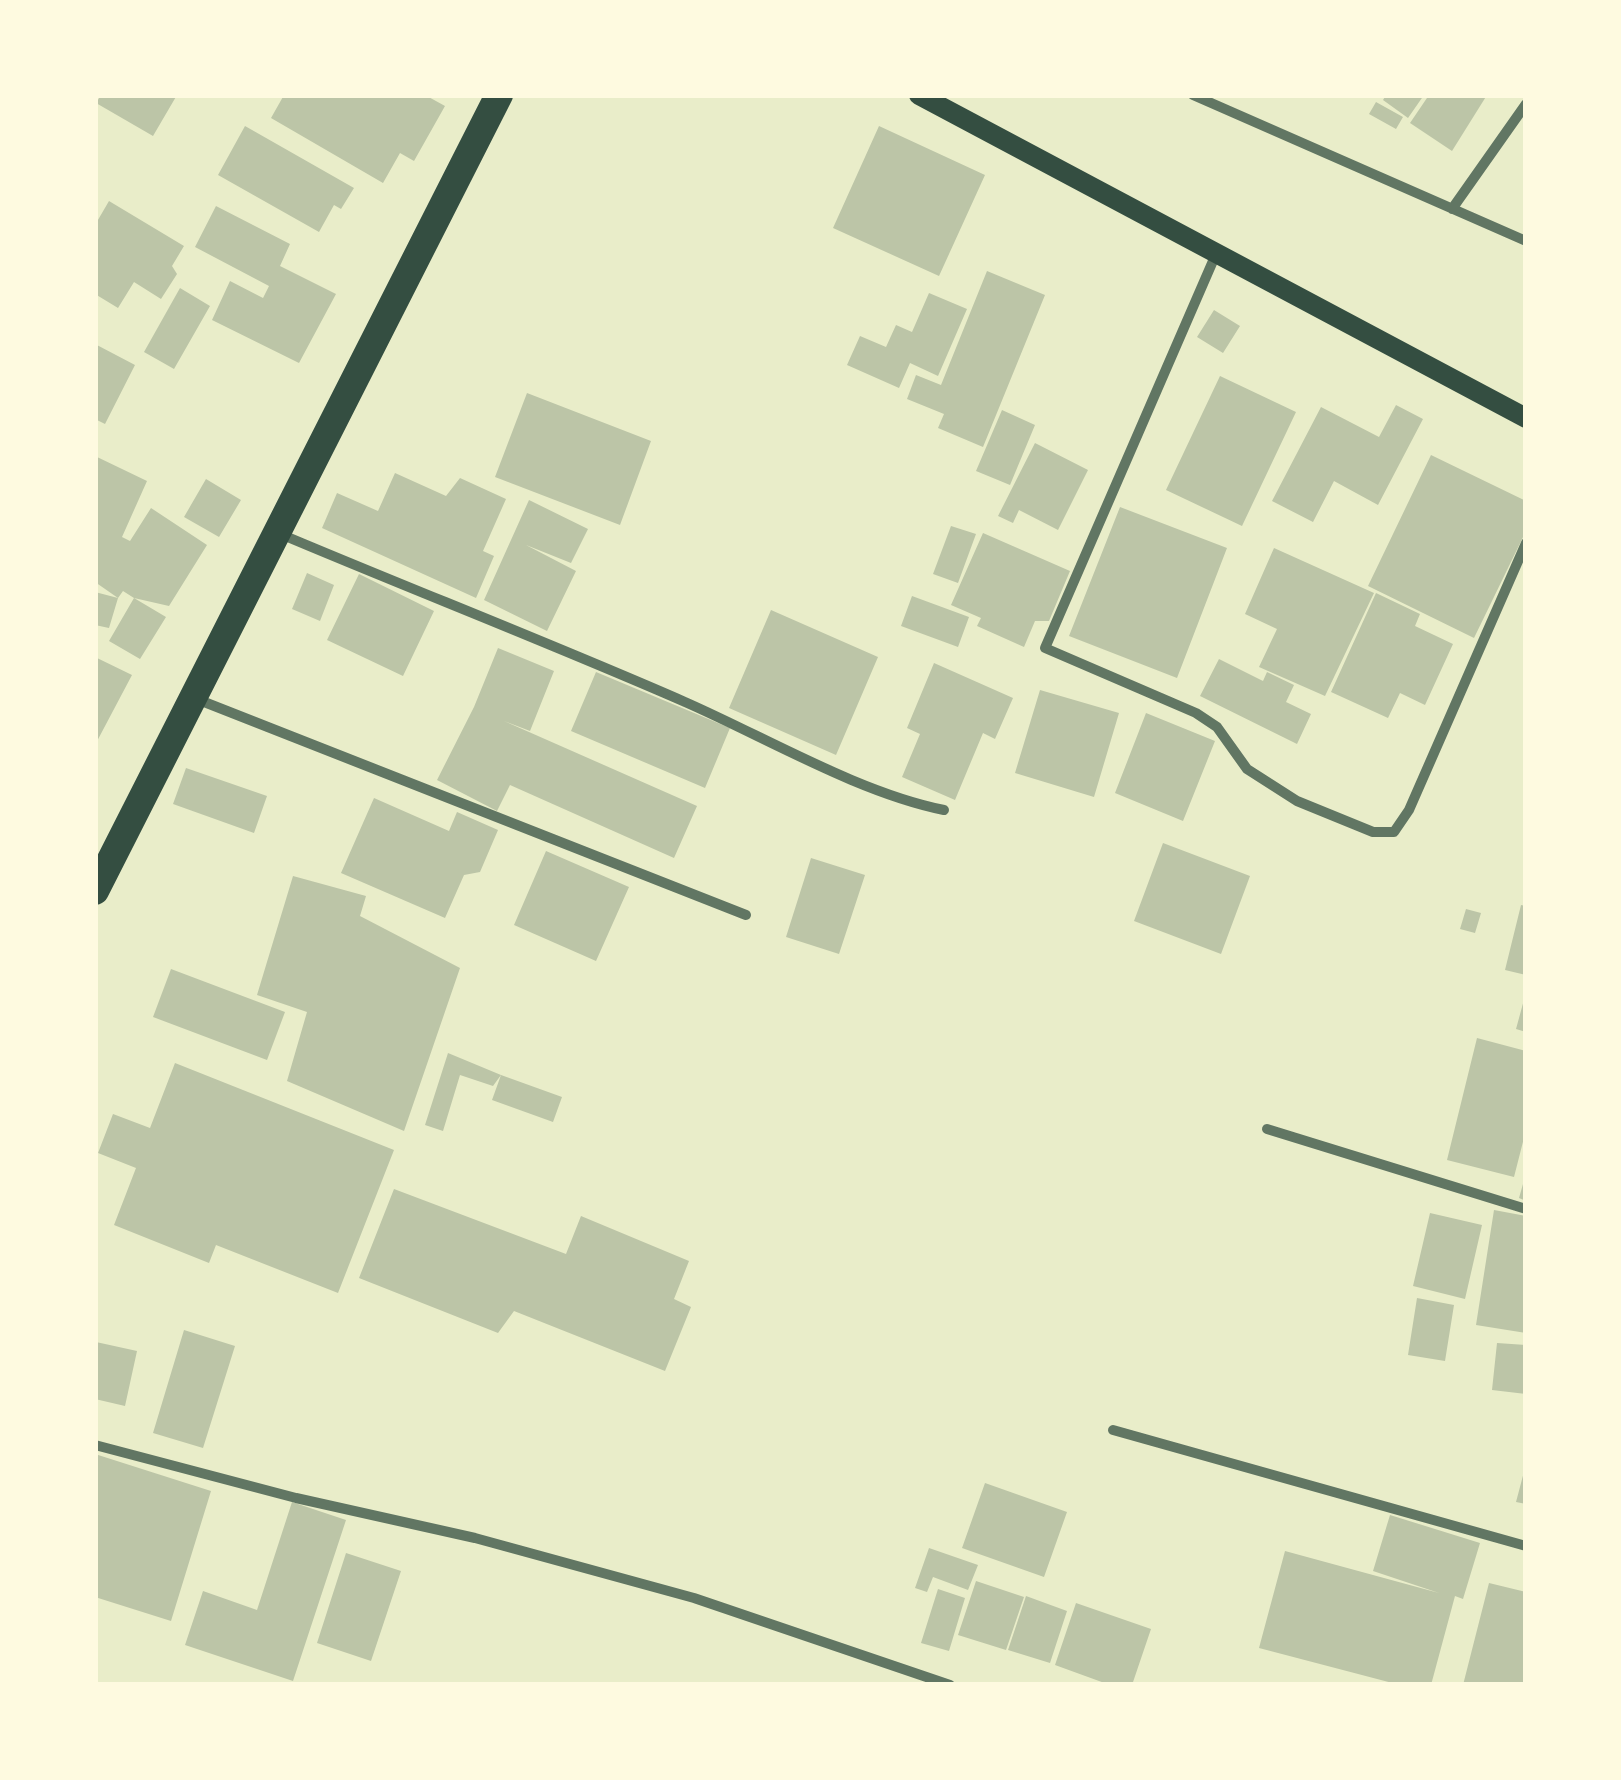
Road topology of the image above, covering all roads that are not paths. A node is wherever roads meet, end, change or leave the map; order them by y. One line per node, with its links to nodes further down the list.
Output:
1 (499, 95): 11 (highway)
2 (919, 95): 9 (main road)
3 (1193, 95): 6 (street)
4 (1226, 95): 6 (street)
5 (1526, 104): 7 (street)
6 (1217, 106): 7 (street)
7 (1452, 209): 8 (street)
8 (1526, 242)
9 (1216, 254): 10 (main road); 12 (street)
10 (1526, 418)
11 (277, 533): 13 (highway); 14 (street)
12 (1526, 543)
13 (193, 698): 15 (highway); 16 (street)
14 (944, 810)
15 (95, 892)
16 (746, 915)
17 (1267, 1129): 18 (street)
18 (1526, 1209)
19 (1113, 1430): 21 (street)
20 (95, 1444): 22 (street)
21 (1526, 1546)
22 (950, 1685)

